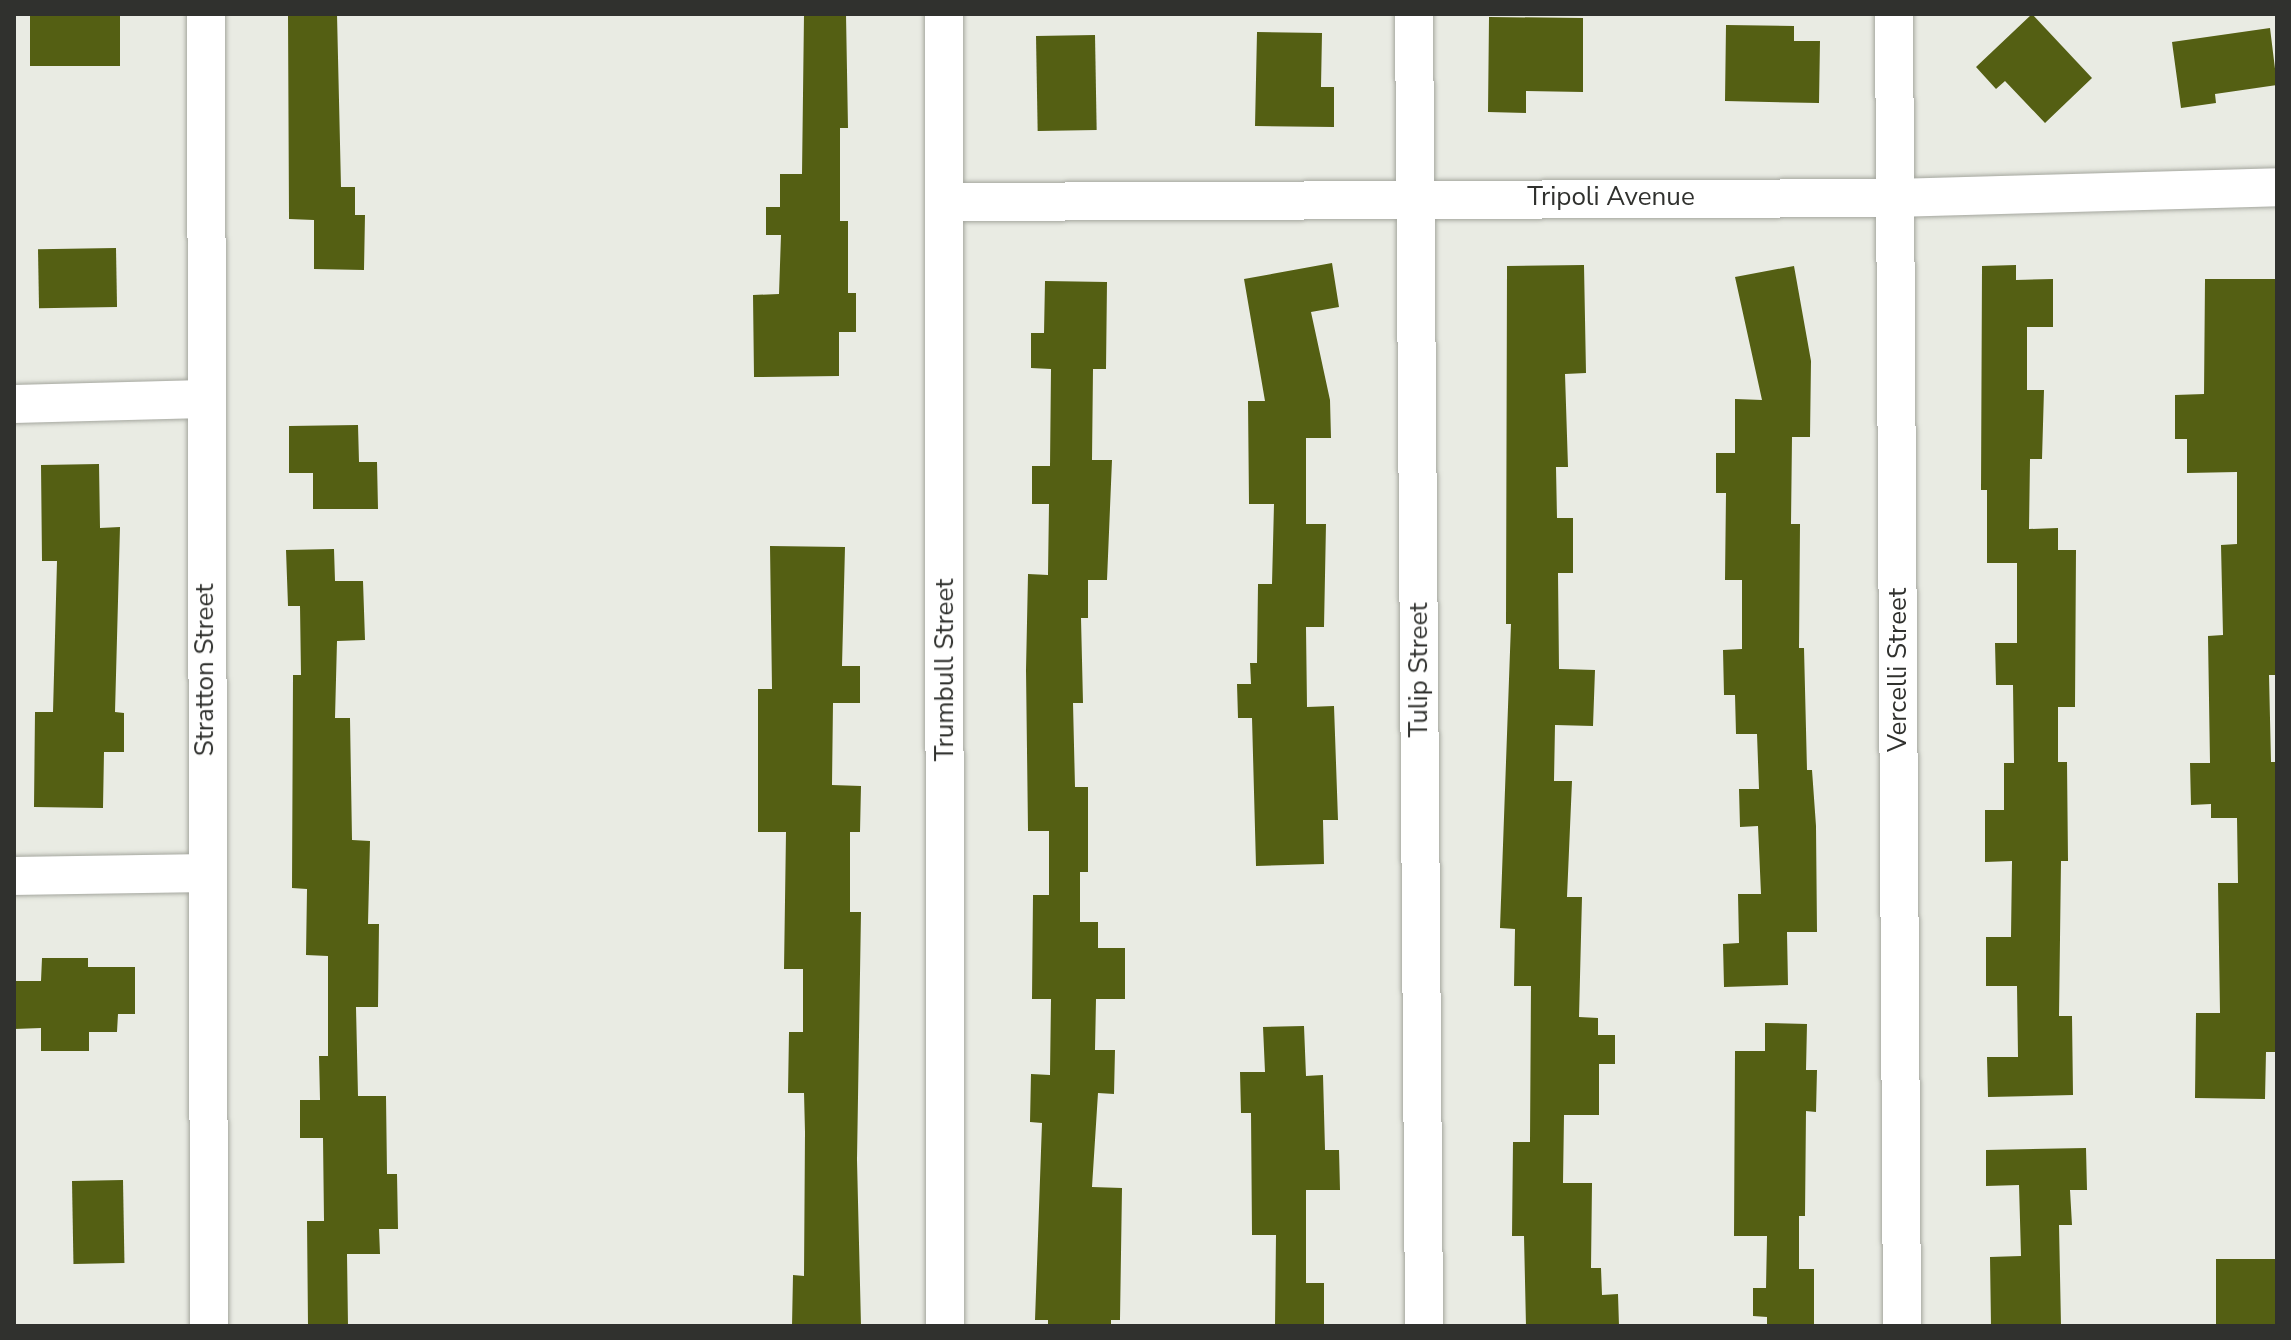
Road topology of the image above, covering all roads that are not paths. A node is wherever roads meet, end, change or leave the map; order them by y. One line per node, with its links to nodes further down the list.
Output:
1 (206, 14): 9 (street, Stratton Street)
2 (944, 14): 8 (street, Trumbull Street)
3 (1414, 14): 6 (street, Tulip Street)
4 (1894, 14): 7 (street, Vercelli Street)
5 (2277, 187): 7 (street, Tripoli Avenue)
6 (1415, 197): 7 (street, Tripoli Avenue); 8 (street, Tripoli Avenue); 15 (street, Tulip Street)
7 (1895, 198): 16 (street, Vercelli Street)
8 (946, 202): 14 (street, Trumbull Street)
9 (204, 399): 10 (street); 11 (street, Stratton Street)
10 (14, 404)
11 (206, 873): 12 (street); 13 (street, Stratton Street)
12 (14, 876)
13 (209, 1326)
14 (945, 1326)
15 (1424, 1326)
16 (1902, 1326)

